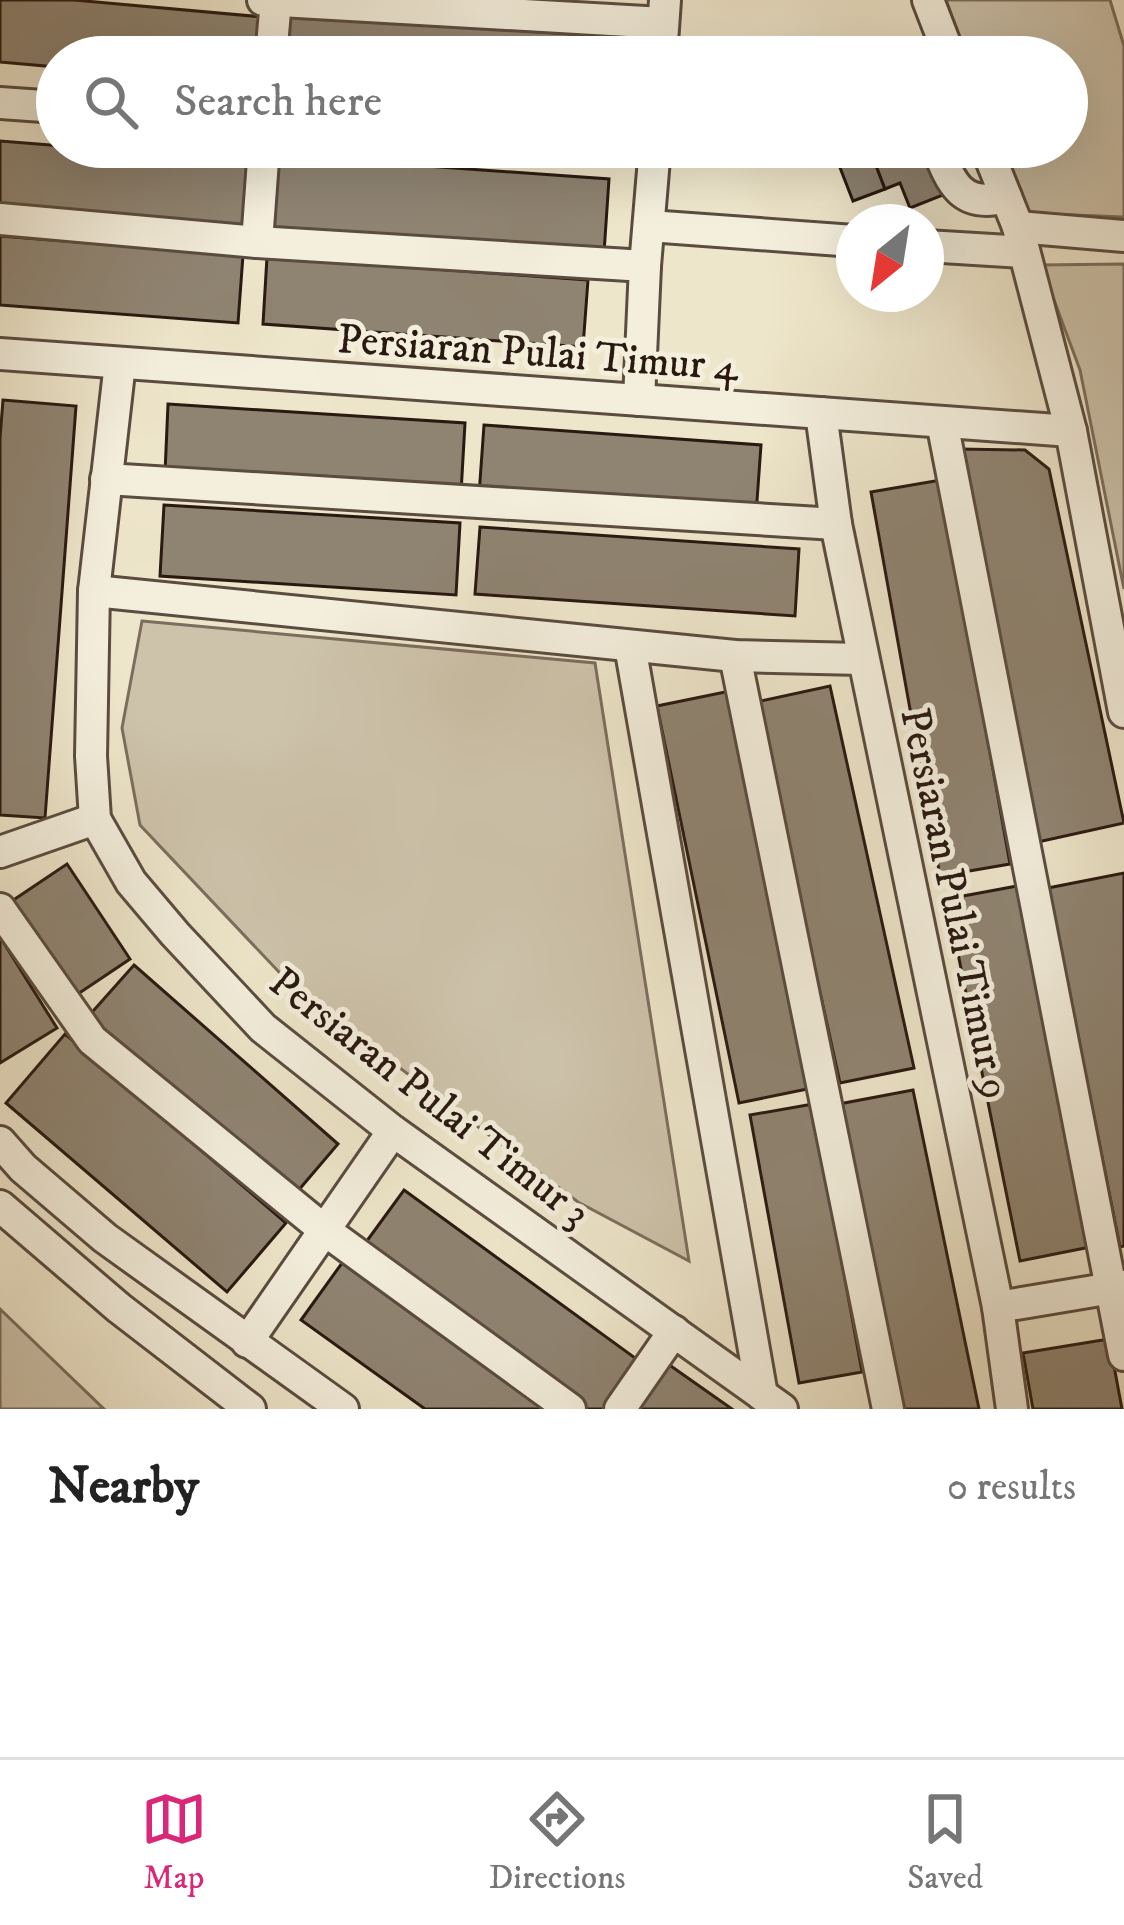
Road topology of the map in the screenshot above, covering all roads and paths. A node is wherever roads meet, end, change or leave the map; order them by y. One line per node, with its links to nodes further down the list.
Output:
1 (262, 0): 3 (street)
2 (928, 0): 6 (street)
3 (276, 1): 4 (street); 5 (street)
4 (664, 11)
5 (273, 36)
6 (942, 36)
7 (0, 103): 8 (street)
8 (36, 106)
9 (262, 168): 19 (street)
10 (653, 168): 15 (street)
11 (946, 168): 13 (street)
12 (994, 168): 13 (street)
13 (1006, 197): 18 (street)
14 (0, 219): 19 (street)
15 (649, 226): 17 (street); 21 (street)
16 (1124, 236): 18 (street)
17 (836, 240)
18 (1021, 240): 20 (street); 27 (street)
19 (257, 242): 21 (street)
20 (944, 245)
21 (645, 266): 24 (street)
22 (0, 354): 23 (street, Persiaran Pulai Timur 4)
23 (120, 363): 24 (street, Persiaran Pulai Timur 4); 28 (street, Persiaran Pulai Timur 3)
24 (639, 400): 25 (street, Persiaran Pulai Timur 4)
25 (820, 413): 26 (street, Persiaran Pulai Timur 4); 29 (street, Persiaran Pulai Timur 9)
26 (941, 422): 27 (street, Persiaran Pulai Timur 4); 42 (street)
27 (1071, 431): 34 (street)
28 (106, 479): 29 (street); 30 (street, Persiaran Pulai Timur 3)
29 (836, 524): 33 (street, Persiaran Pulai Timur 9)
30 (94, 591): 31 (street); 35 (street, Persiaran Pulai Timur 3)
31 (630, 646): 32 (street); 47 (street)
32 (735, 656): 33 (street); 52 (street)
33 (862, 659): 43 (street, Persiaran Pulai Timur 9)
34 (1124, 712)
35 (95, 819): 36 (street); 38 (street, Persiaran Pulai Timur 3)
36 (0, 852)
37 (0, 908): 41 (street)
38 (393, 1131): 41 (street); 44 (street, Persiaran Pulai Timur 3)
39 (0, 1142): 45 (street)
40 (0, 1206): 48 (street)
41 (323, 1229): 45 (street); 50 (street)
42 (1118, 1287): 43 (street); 46 (street)
43 (998, 1307): 53 (street, Persiaran Pulai Timur 9)
44 (674, 1331): 47 (street, Persiaran Pulai Timur 3); 51 (street)
45 (247, 1342): 49 (street)
46 (1124, 1355)
47 (772, 1402)
48 (250, 1409)
49 (343, 1409)
50 (570, 1409)
51 (620, 1409)
52 (888, 1409)
53 (1012, 1409)

